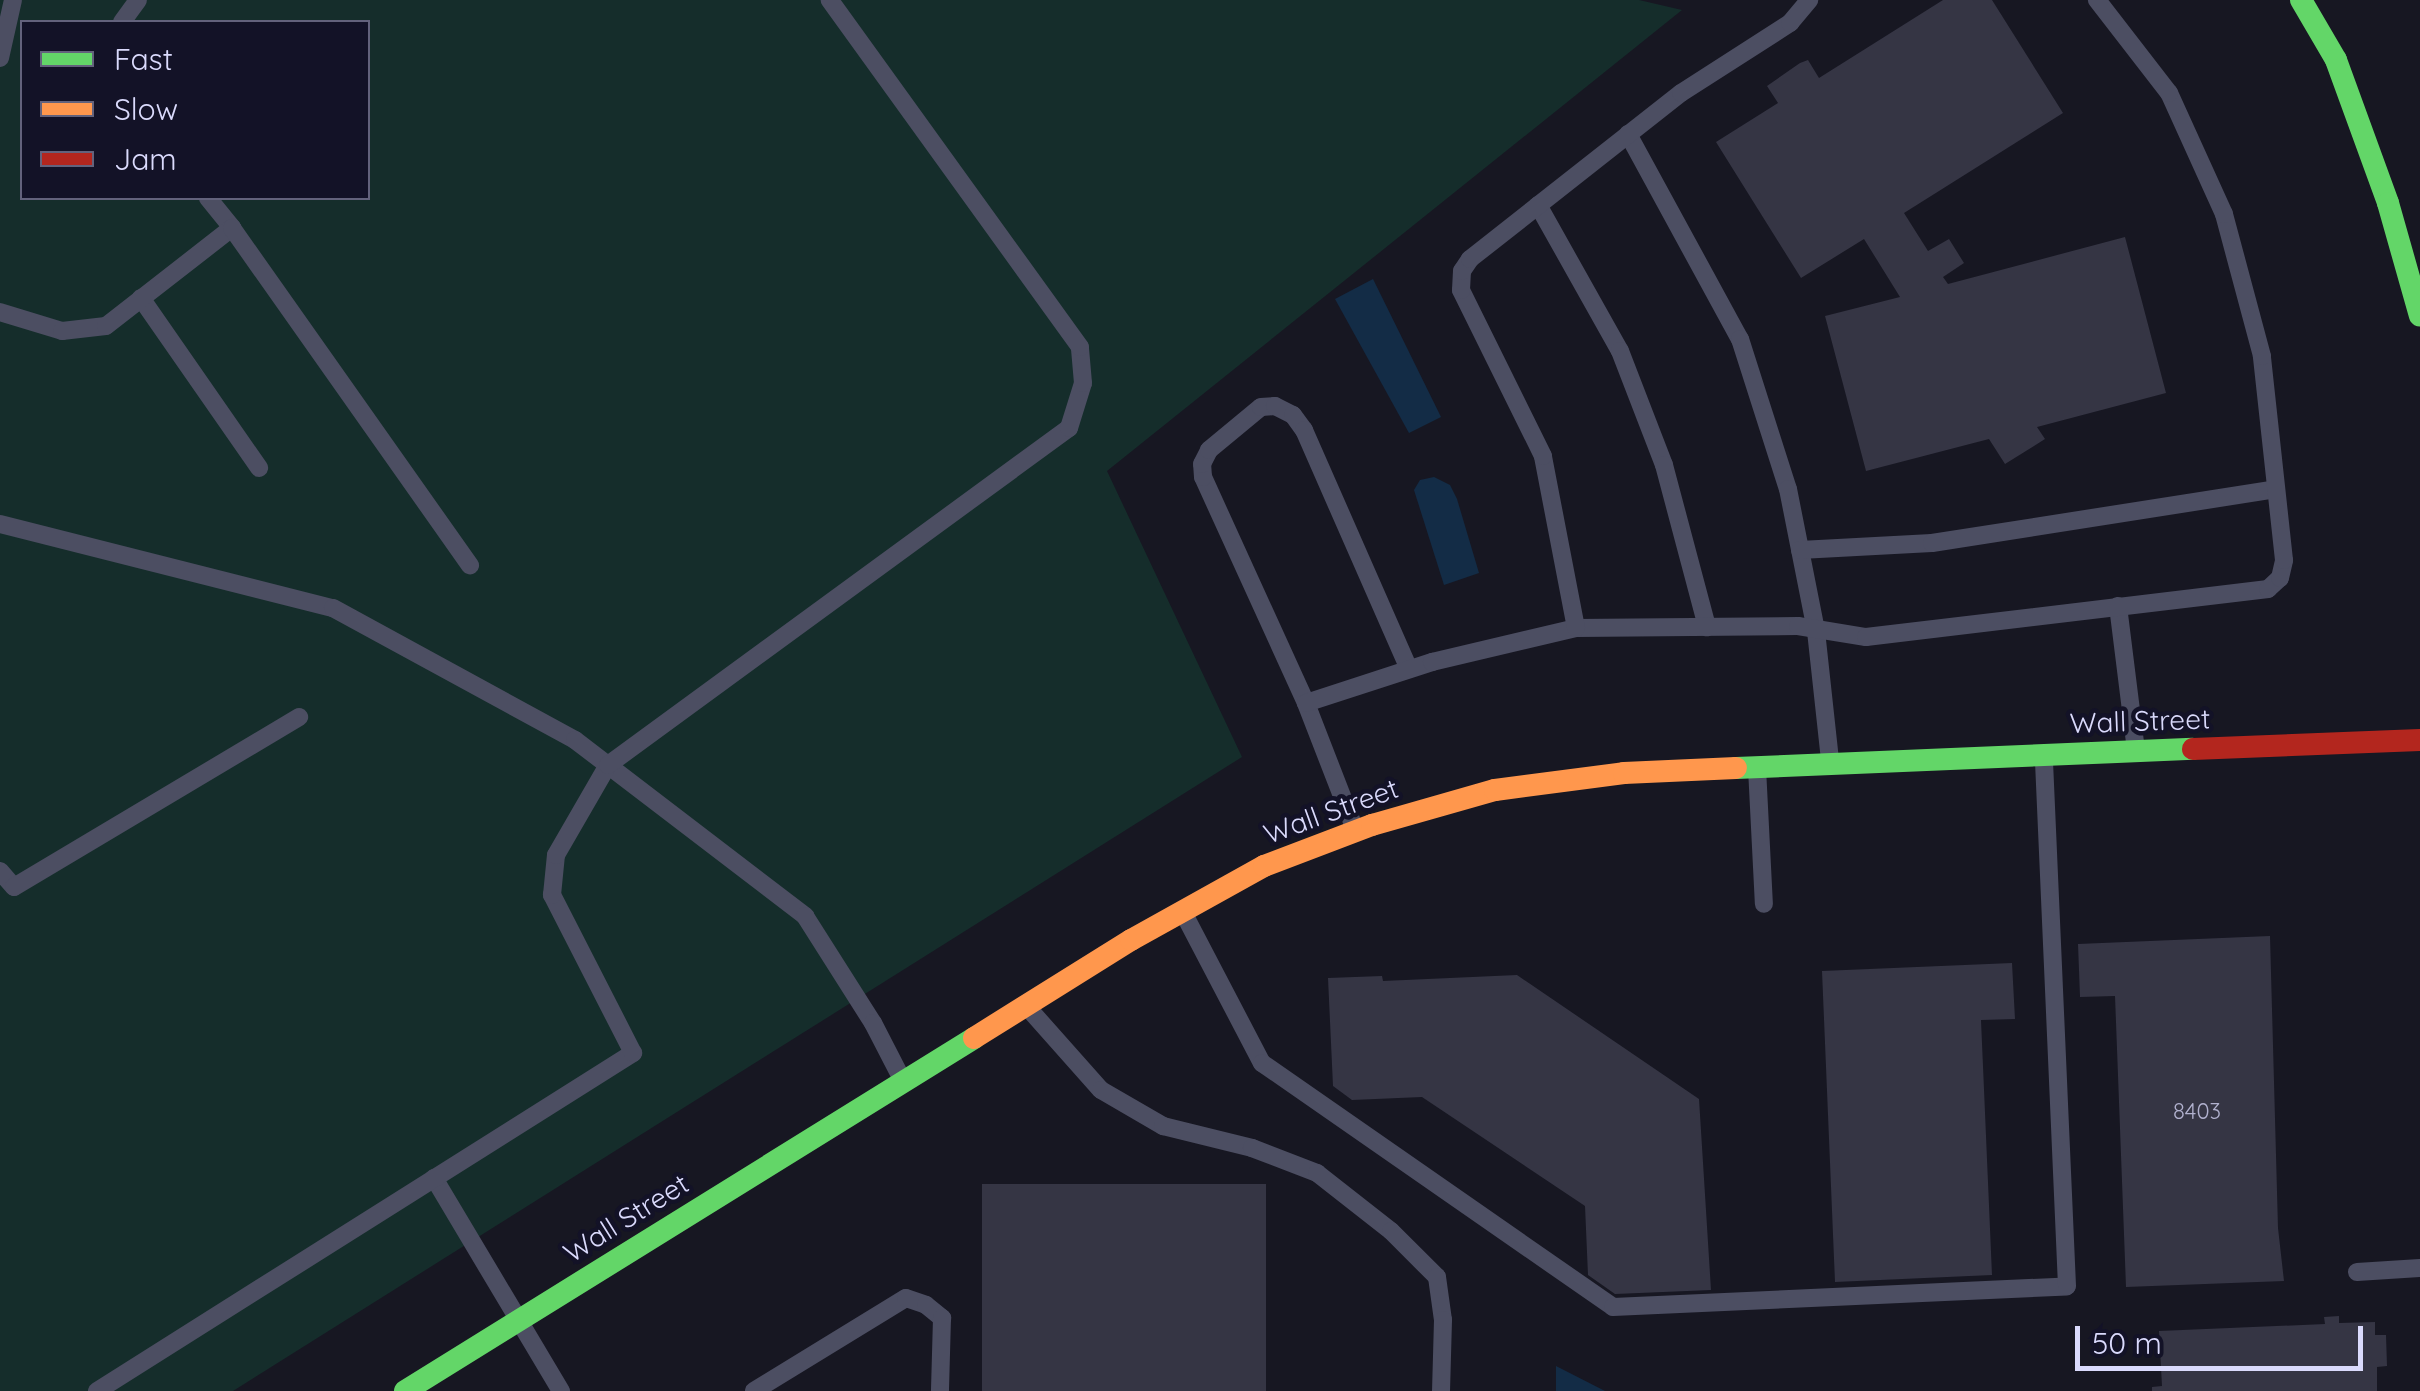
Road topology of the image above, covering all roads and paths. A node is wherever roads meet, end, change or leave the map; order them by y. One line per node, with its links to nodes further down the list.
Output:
1 (13, 0): 6 (lane)
2 (830, 0): 30 (lane)
3 (1809, 0): 7 (lane)
4 (2098, 0): 15 (lane)
5 (2302, 0): 13 (street)
6 (0, 58)
7 (1628, 134): 9 (lane); 17 (lane)
8 (210, 200): 10 (lane)
9 (1538, 204): 20 (lane); 21 (lane)
10 (232, 228): 11 (lane); 18 (lane)
11 (141, 298): 12 (lane); 14 (lane)
12 (0, 312)
13 (2420, 316)
14 (259, 468)
15 (2276, 489): 17 (lane); 19 (lane)
16 (0, 524): 30 (lane)
17 (1800, 550): 22 (lane)
18 (470, 566)
19 (2118, 606): 22 (lane); 27 (lane)
20 (1707, 627): 21 (lane); 22 (lane)
21 (1576, 628): 23 (lane)
22 (1816, 630): 29 (lane)
23 (1409, 669): 24 (lane); 24 (lane)
24 (1306, 703): 32 (lane)
25 (299, 716): 34 (lane)
26 (2420, 740): 27 (street, Wall Street)
27 (2136, 752): 28 (street, Wall Street)
28 (2043, 756): 29 (street, Wall Street); 36 (lane)
29 (1830, 764): 31 (street, Wall Street)
30 (608, 766): 38 (lane); 39 (lane)
31 (1757, 768): 32 (street, Wall Street); 35 (lane)
32 (1355, 831): 36 (street, Wall Street)
33 (0, 871): 34 (lane)
34 (7, 892)
35 (1764, 904)
36 (1182, 911): 37 (street, Wall Street)
37 (1026, 1005): 38 (street, Wall Street); 48 (lane)
38 (904, 1081): 42 (street, Wall Street)
39 (434, 1178): 42 (lane); 43 (lane)
40 (2420, 1268): 41 (lane)
41 (2356, 1272)
42 (520, 1319): 44 (street, Wall Street); 45 (lane)
43 (97, 1391)
44 (405, 1391)
45 (561, 1391)
46 (754, 1391): 47 (lane)
47 (940, 1391)
48 (1441, 1391)

